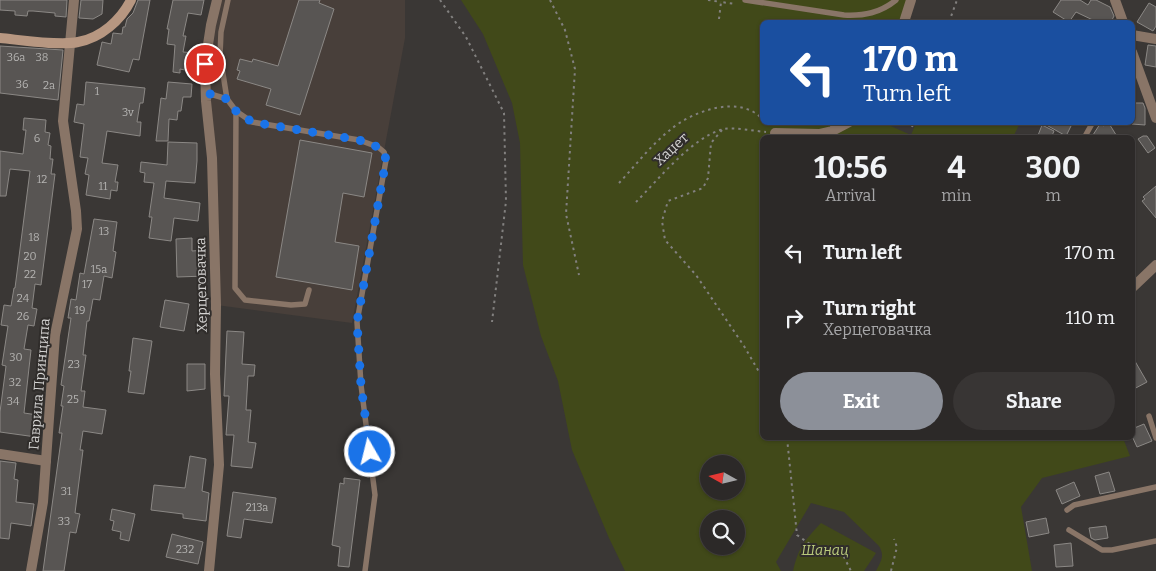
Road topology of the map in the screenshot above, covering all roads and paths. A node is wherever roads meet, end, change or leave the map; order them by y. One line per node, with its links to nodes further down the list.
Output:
1 (74, 0): 22 (street, Гаврила Принципа)
2 (131, 0): 22 (street)
3 (218, 0): 24 (street, Херцеговачка)
4 (228, 0): 25 (lane)
5 (440, 0): 38 (path)
6 (550, 0): 35 (path)
7 (708, 0): 13 (path)
8 (745, 0): 9 (lane)
9 (896, 0)
10 (911, 0): 16 (street)
11 (957, 0): 17 (path)
12 (1114, 0): 18 (street)
13 (721, 2): 14 (path); 15 (path)
14 (735, 4)
15 (719, 19)
16 (905, 20)
17 (950, 20)
18 (1122, 20)
19 (1135, 36): 21 (street)
20 (0, 38): 22 (street)
21 (1156, 39)
22 (71, 43): 44 (street, Гаврила Принципа)
23 (1135, 69): 28 (street)
24 (207, 93): 25 (lane); 51 (street, Херцеговачка)
25 (227, 99): 26 (lane)
26 (236, 111): 37 (lane); 52 (lane)
27 (760, 116): 32 (path, Хаџет)
28 (1156, 118)
29 (843, 125): 31 (street)
30 (722, 130): 31 (path, Хаџет); 33 (path, Хаџет); 39 (path)
31 (776, 133)
32 (619, 183)
33 (636, 202)
34 (1156, 266): 36 (street)
35 (579, 275)
36 (1135, 285)
37 (310, 290)
38 (492, 322)
39 (760, 374)
40 (1149, 416): 41 (lane)
41 (1156, 438)
42 (788, 440): 53 (path)
43 (0, 454): 44 (street, Гаврила Принципа)
44 (46, 461): 50 (street, Гаврила Принципа)
45 (1156, 486): 46 (lane)
46 (1067, 510)
47 (1069, 530): 49 (lane)
48 (894, 539): 54 (path)
49 (1156, 541)
50 (31, 571)
51 (209, 571)
52 (365, 571)
53 (851, 571)
54 (891, 571)

